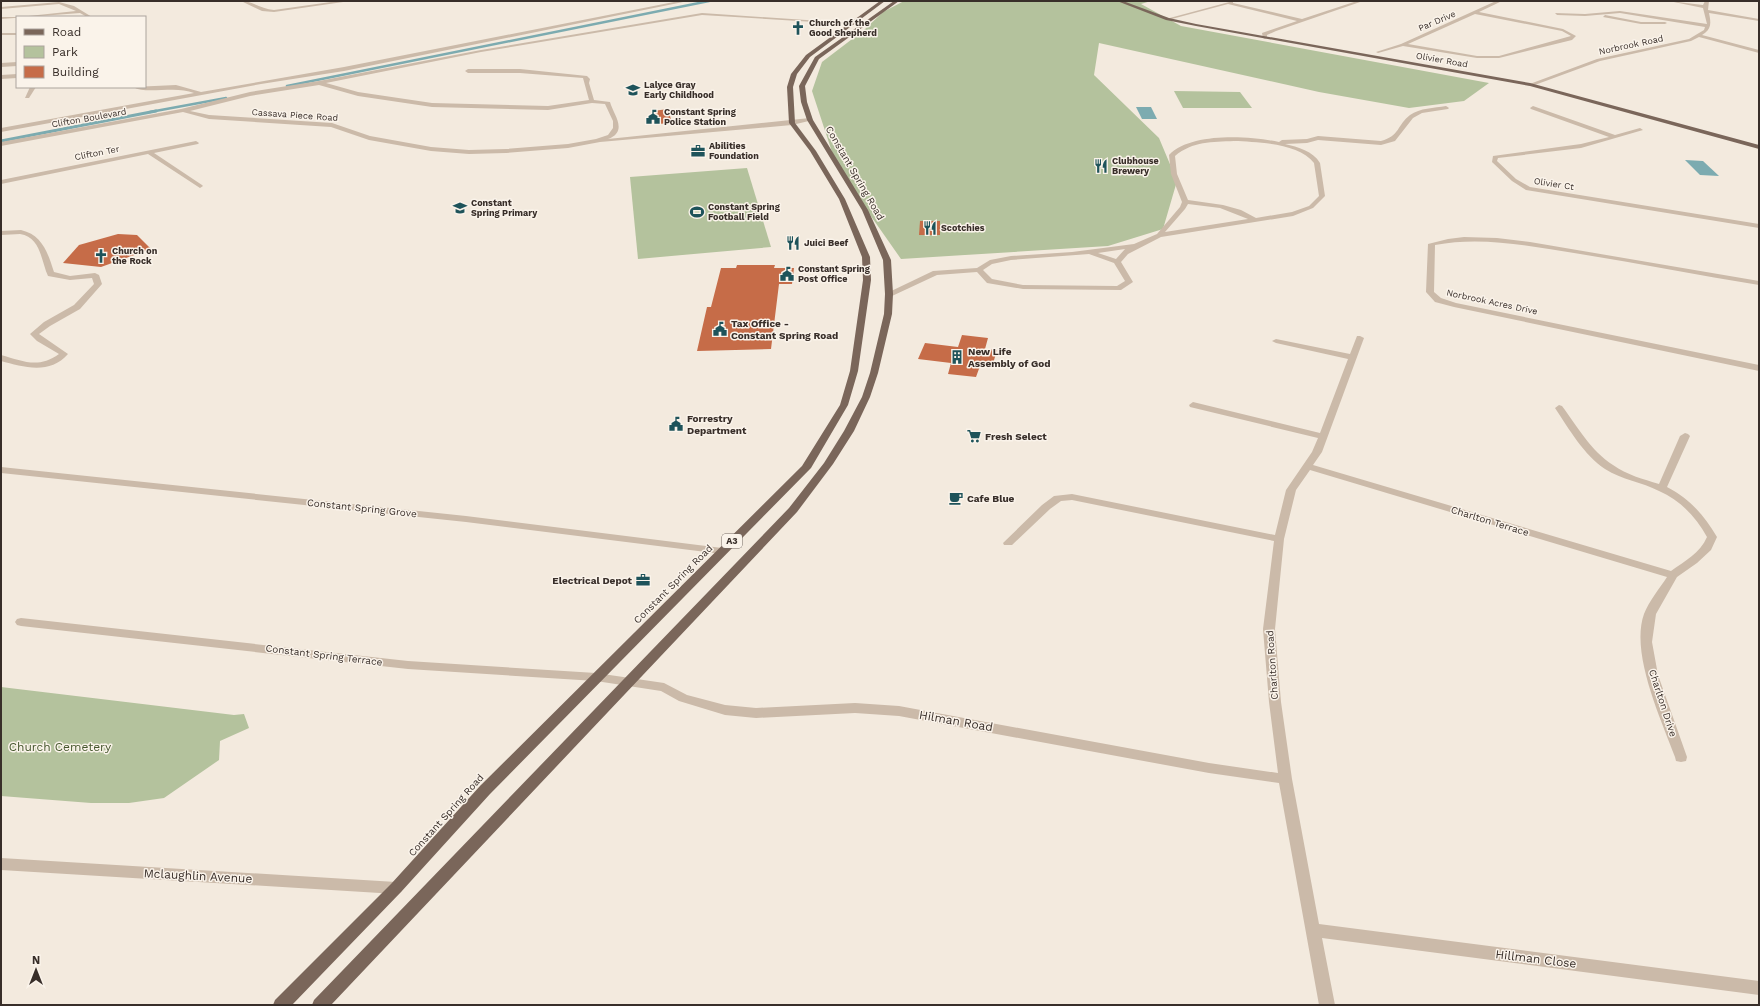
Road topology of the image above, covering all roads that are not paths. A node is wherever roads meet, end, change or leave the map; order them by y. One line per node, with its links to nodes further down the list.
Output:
1 (243, 1): 2 (street)
2 (348, 1)
3 (686, 1): 45 (street)
4 (883, 1): 27 (main road, Constant Spring Road / A3)
5 (897, 1): 27 (main road, Constant Spring Road / A3)
6 (1120, 1): 23 (main road, Olivier Road)
7 (1234, 1): 12 (street)
8 (1361, 1): 26 (street)
9 (1500, 1): 16 (street, Par Drive)
10 (1671, 1): 14 (street)
11 (1707, 1): 14 (street)
12 (1227, 3): 23 (street); 26 (street)
13 (1, 8): 15 (street)
14 (1705, 9): 25 (street); 28 (street)
15 (82, 12): 19 (street); 20 (street)
16 (1475, 13): 33 (street, Par Drive); 33 (street)
17 (1557, 14): 18 (street)
18 (1596, 14): 24 (street); 24 (street)
19 (33, 16)
20 (88, 16)
21 (16, 17): 22 (street)
22 (1, 18)
23 (1168, 19): 32 (main road, Olivier Road)
24 (1673, 20): 28 (street)
25 (1759, 20)
26 (1303, 21): 32 (street)
27 (858, 24): 41 (street, Clifton Boulevard); 51 (main road, Constant Spring Road / A3); 52 (main road, Constant Spring Road / A3)
28 (1708, 26): 31 (street, Norbrook Road)
29 (1, 34): 30 (street)
30 (16, 34)
31 (1699, 36): 35 (street); 42 (street, Norbrook Road)
32 (1265, 38): 42 (main road, Olivier Road)
33 (1403, 44): 34 (street, Par Drive)
34 (1378, 52)
35 (1759, 52)
36 (16, 64): 37 (street)
37 (1, 65)
38 (468, 71): 47 (street)
39 (16, 76): 40 (street)
40 (1, 77)
41 (319, 83): 47 (street); 50 (street, Clifton Boulevard)
42 (1530, 85): 61 (main road, Olivier Road)
43 (146, 87): 45 (street)
44 (33, 88): 46 (street)
45 (202, 94): 53 (street)
46 (27, 97)
47 (592, 101): 56 (street, Cassava Piece Road)
48 (1446, 108): 57 (street)
49 (1533, 108): 55 (street)
50 (181, 111): 56 (street, Cassava Piece Road); 60 (street, Clifton Boulevard)
51 (810, 120): 52 (street, Cassava Piece Road); 76 (main road, Constant Spring Road / A3)
52 (792, 124): 56 (street, Cassava Piece Road); 91 (main road, Constant Spring Road / A3)
53 (1, 130)
54 (1640, 130): 55 (street)
55 (1615, 137): 68 (street, Olivier Ct)
56 (596, 141)
57 (1308, 141): 58 (street); 63 (street)
58 (1272, 142): 63 (street); 66 (street)
59 (196, 143): 62 (street, Clifton Ter)
60 (1, 144)
61 (1759, 147)
62 (148, 152): 64 (street, Clifton Ter); 65 (street)
63 (1306, 153): 67 (street)
64 (1, 182)
65 (200, 186)
66 (1185, 202): 67 (street); 70 (street)
67 (1255, 220): 70 (street)
68 (1759, 226)
69 (1, 233): 79 (street)
70 (1158, 235): 71 (street)
71 (1136, 246): 72 (street); 73 (street)
72 (1089, 252): 73 (street); 74 (street)
73 (1118, 262): 74 (street)
74 (978, 270): 76 (street)
75 (1759, 283): 81 (street, Norbrook Acres Drive)
76 (889, 294): 95 (main road, Constant Spring Road / A3)
77 (1360, 338): 80 (street, Charlton Road)
78 (1276, 341): 80 (street)
79 (1, 358)
80 (1352, 358): 84 (street, Charlton Road)
81 (1759, 368)
82 (1192, 405): 84 (street)
83 (1559, 408): 88 (street)
84 (1322, 436): 86 (street, Charlton Road)
85 (1685, 436): 88 (street)
86 (1307, 466): 89 (street, Charlton Road); 92 (street, Charlton Terrace)
87 (1, 470): 91 (street, Constant Spring Grove)
88 (1662, 488): 92 (street, Charlton Drive)
89 (1279, 539): 90 (street); 97 (street, Charlton Road)
90 (1008, 542)
91 (722, 551): 94 (main road, Constant Spring Road / A3)
92 (1673, 575): 96 (street, Charlton Drive)
93 (21, 622): 94 (street, Constant Spring Terrace)
94 (596, 677): 95 (street, Constant Spring Terrace); 99 (main road, Constant Spring Road / A3)
95 (627, 682): 97 (street, Hilman Road); 103 (main road, Constant Spring Road / A3)
96 (1681, 757)
97 (1286, 779): 100 (street, Charlton Road)
98 (1, 864): 99 (street, Mclaughlin Avenue)
99 (396, 888): 102 (main road, Constant Spring Road / A3)
100 (1314, 930): 101 (street, Hillman Close); 104 (street, Charlton Road)
101 (1759, 988)
102 (281, 1005)
103 (320, 1005)
104 (1327, 1005)

